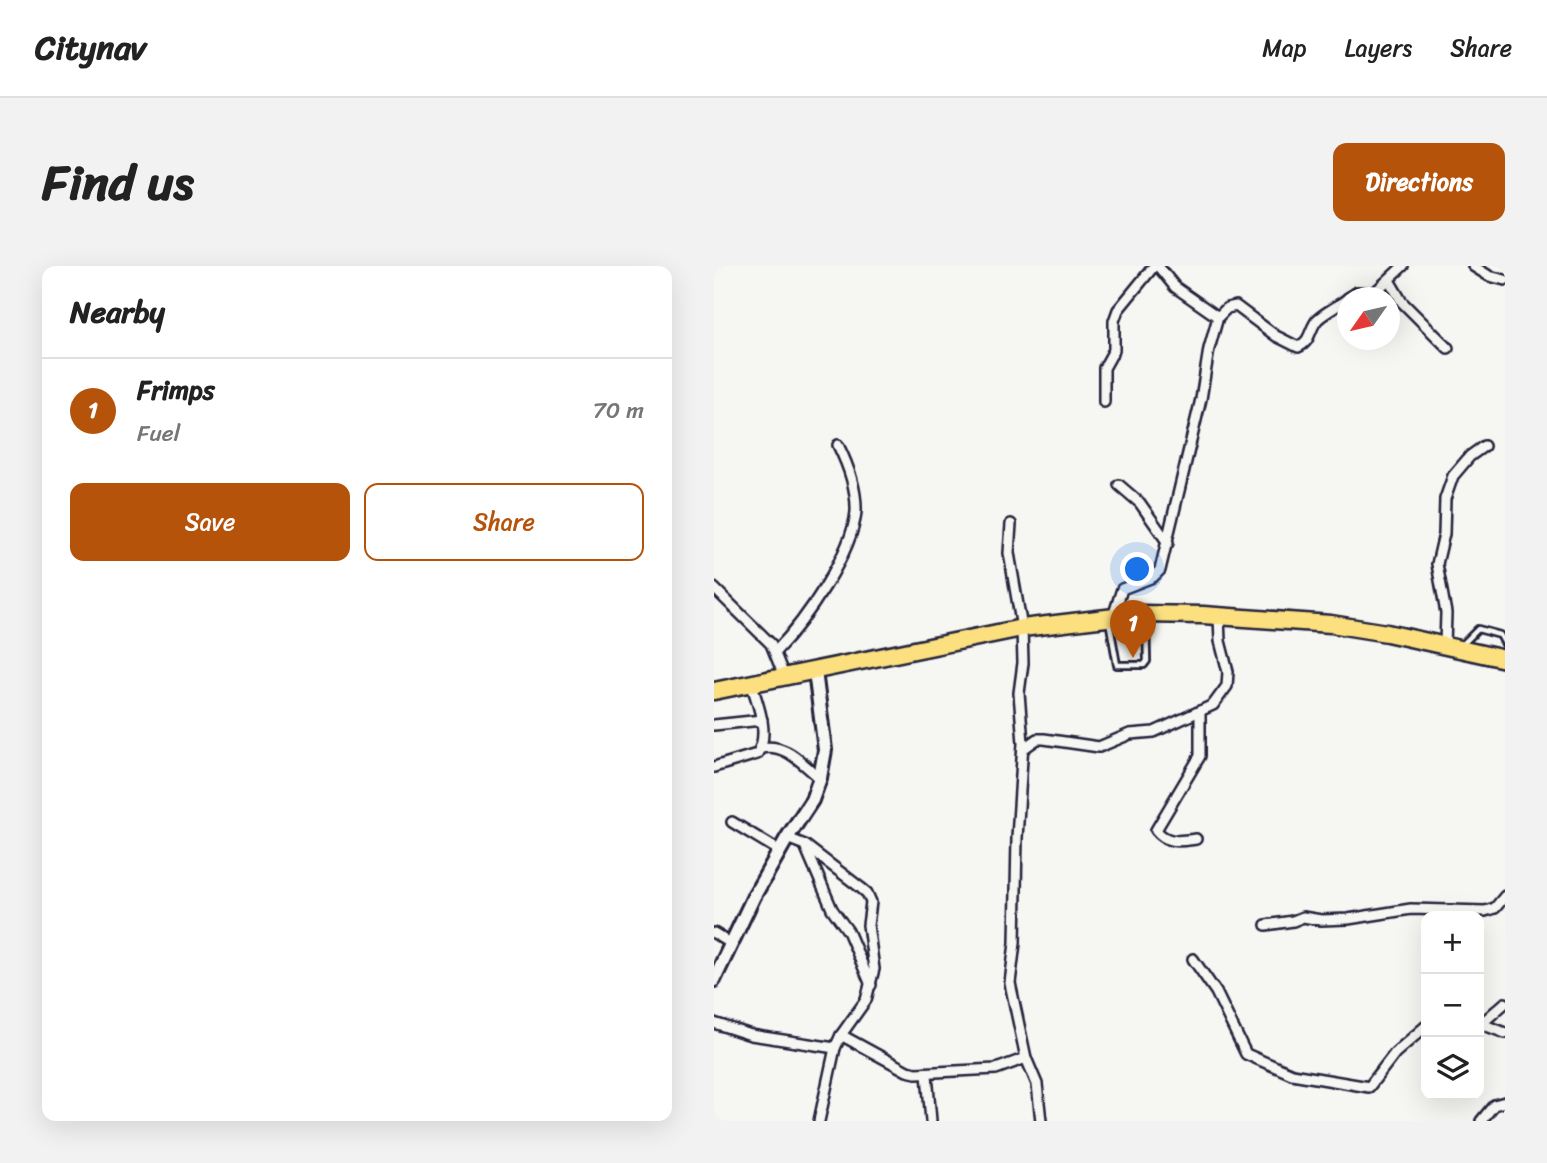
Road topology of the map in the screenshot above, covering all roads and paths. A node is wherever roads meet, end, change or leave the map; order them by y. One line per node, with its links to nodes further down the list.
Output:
1 (1156, 266): 8 (street); 10 (street)
2 (1403, 266): 4 (street)
3 (1474, 266): 5 (street)
4 (1389, 280): 6 (street); 9 (street)
5 (1505, 280)
6 (1381, 287)
7 (1337, 305): 8 (street)
8 (1218, 317): 15 (street)
9 (1448, 348)
10 (1104, 402)
11 (838, 444): 23 (street)
12 (1484, 446): 22 (street)
13 (1119, 485): 15 (street)
14 (1011, 524): 20 (street)
15 (1168, 543): 18 (street)
16 (714, 589): 23 (street)
17 (1146, 614): 18 (highway); 18 (lane); 19 (highway)
18 (1111, 617): 20 (highway)
19 (1219, 617): 22 (highway); 29 (street)
20 (1023, 628): 25 (highway); 33 (street)
21 (1505, 644): 22 (lane)
22 (1452, 647): 24 (highway)
23 (776, 651): 26 (street)
24 (1505, 659)
25 (815, 671): 26 (highway); 35 (street)
26 (783, 676): 27 (highway)
27 (751, 682): 28 (highway); 30 (street)
28 (714, 691)
29 (1200, 712): 33 (street); 38 (street)
30 (762, 720): 31 (street); 32 (street)
31 (714, 725)
32 (761, 748): 34 (street); 35 (street)
33 (1023, 748): 56 (street)
34 (714, 767)
35 (820, 778): 37 (street)
36 (732, 822): 40 (street)
37 (787, 838): 39 (street); 40 (street)
38 (1196, 839)
39 (805, 845): 47 (street); 47 (street)
40 (780, 850): 44 (street)
41 (1505, 897): 42 (street)
42 (1266, 925)
43 (714, 933): 44 (street)
44 (732, 944): 46 (street)
45 (1193, 959): 52 (street)
46 (714, 980)
47 (871, 985): 54 (street)
48 (1505, 1003): 49 (street)
49 (1484, 1021)
50 (714, 1023): 55 (street)
51 (1484, 1025): 53 (street)
52 (1421, 1030)
53 (1505, 1032)
54 (841, 1035): 55 (street); 57 (street)
55 (835, 1048): 59 (street)
56 (1026, 1058): 57 (street); 61 (street)
57 (926, 1074): 60 (street)
58 (1505, 1102): 62 (street)
59 (819, 1121)
60 (931, 1121)
61 (1041, 1121)
62 (1481, 1121)

